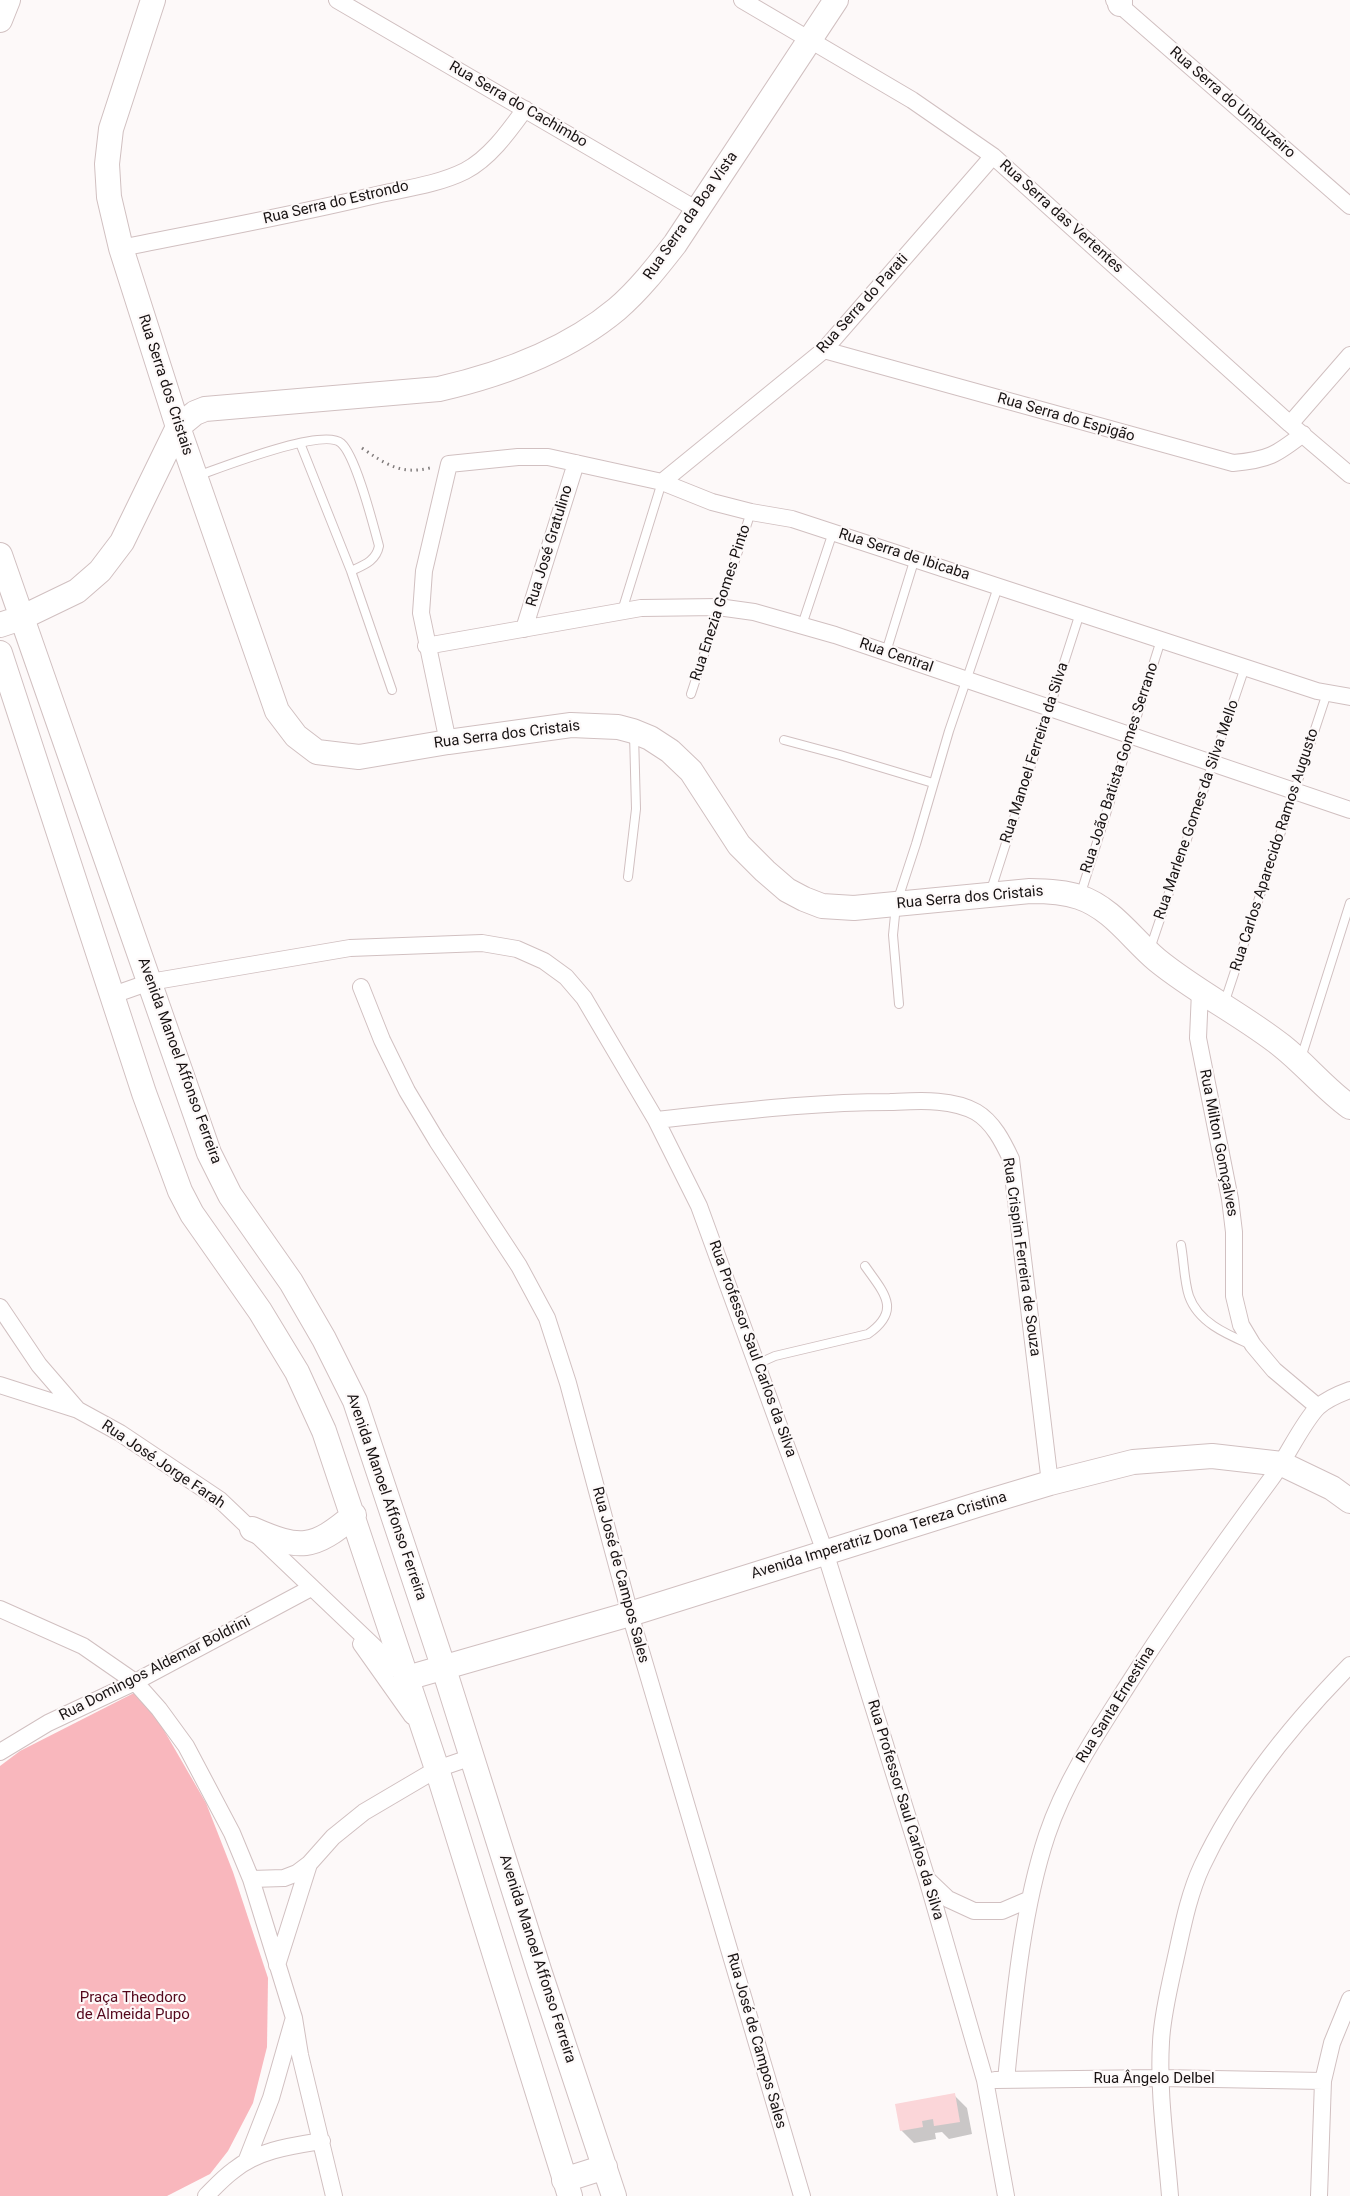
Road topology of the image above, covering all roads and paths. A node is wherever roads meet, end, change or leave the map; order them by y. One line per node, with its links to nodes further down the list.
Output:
1 (8, 0): 7 (main road)
2 (153, 0): 13 (main road, Rua Serra dos Cristais)
3 (337, 0): 9 (street, Rua Serra do Cachimbo)
4 (742, 0): 8 (street, Rua Serra das Vertentes)
5 (836, 0): 8 (main road, Rua Serra da Boa Vista)
6 (1118, 1): 11 (street, Rua Serra do Umbuzeiro)
7 (0, 20)
8 (810, 40): 10 (street, Rua Serra das Vertentes); 12 (main road, Rua Serra da Boa Vista)
9 (525, 109): 12 (street, Rua Serra do Cachimbo); 13 (street, Rua Serra do Estrondo)
10 (993, 156): 14 (street, Rua Serra do Parati); 17 (street, Rua Serra das Vertentes)
11 (1350, 206)
12 (699, 211): 16 (main road, Rua Serra da Boa Vista)
13 (121, 248): 16 (main road, Rua Serra dos Cristais)
14 (824, 350): 17 (street, Rua Serra do Espigão); 24 (street, Rua Serra do Parati)
15 (1350, 355): 17 (street, Rua Serra do Espigão)
16 (178, 427): 23 (main road, Rua Serra dos Cristais); 34 (main road)
17 (1297, 429): 22 (street, Rua Serra das Vertentes)
18 (300, 443): 23 (lane); 29 (lane); 29 (lane)
19 (355, 443): 21 (path)
20 (576, 463): 21 (street, Rua Serra de Ibicaba); 24 (street, Rua Serra de Ibicaba); 36 (street, Rua José Gratulino)
21 (449, 464): 38 (street)
22 (1350, 475)
23 (195, 477): 51 (main road, Rua Serra dos Cristais)
24 (662, 482): 25 (street, Rua Serra de Ibicaba); 32 (lane)
25 (751, 513): 26 (street, Rua Serra de Ibicaba); 31 (lane, Rua Enezia Gomes Pinto)
26 (833, 532): 28 (street, Rua Serra de Ibicaba); 35 (lane)
27 (0, 555): 34 (main road, Avenida Manoel Affonso Ferreira)
28 (915, 558): 30 (street, Rua Serra de Ibicaba); 39 (lane)
29 (351, 571): 43 (lane)
30 (998, 587): 33 (street, Rua Serra de Ibicaba); 42 (lane)
31 (718, 607): 32 (street, Rua Central); 35 (street, Rua Central); 45 (lane, Rua Enezia Gomes Pinto)
32 (622, 611): 36 (street, Rua Central)
33 (1080, 613): 37 (street, Rua Serra de Ibicaba); 47 (lane, Rua Manoel Ferreira da Silva)
34 (10, 621): 62 (main road, Avenida Manoel Affonso Ferreira)
35 (802, 625): 39 (street, Rua Central)
36 (524, 629): 38 (street, Rua Central)
37 (1161, 640): 41 (street, Rua Serra de Ibicaba); 49 (lane, Rua João Batista Gomes Serrano)
38 (426, 646): 51 (street)
39 (886, 652): 42 (street, Rua Central)
40 (0, 653): 65 (main road)
41 (1245, 667): 44 (street, Rua Serra de Ibicaba); 52 (lane, Rua Marlene Gomes da Silva Mello)
42 (967, 681): 47 (street, Rua Central); 53 (lane)
43 (392, 690)
44 (1327, 693): 46 (street, Rua Serra de Ibicaba); 54 (lane, Rua Carlos Aparecido Ramos Augusto)
45 (691, 694)
46 (1350, 697)
47 (1050, 708): 49 (street, Rua Central); 57 (lane, Rua Manoel Ferreira da Silva)
48 (633, 731): 51 (main road, Rua Serra dos Cristais); 56 (lane); 60 (main road, Rua Serra dos Cristais)
49 (1130, 735): 52 (street, Rua Central); 58 (lane, Rua João Batista Gomes Serrano)
50 (784, 740): 53 (lane)
51 (448, 742)
52 (1212, 763): 54 (street, Rua Central); 61 (lane, Rua Marlene Gomes da Silva Mello)
53 (933, 783): 60 (lane)
54 (1295, 792): 55 (street, Rua Central); 67 (lane, Rua Carlos Aparecido Ramos Augusto)
55 (1350, 810)
56 (628, 877)
57 (990, 893): 58 (main road, Rua Serra dos Cristais); 60 (main road, Rua Serra dos Cristais)
58 (1080, 897): 61 (main road, Rua Serra dos Cristais)
59 (1350, 903): 68 (lane)
60 (896, 905): 66 (lane)
61 (1149, 952): 64 (main road, Rua Serra dos Cristais)
62 (150, 982): 65 (street, Rua Professor Saul Carlos da Silva); 70 (street, Rua Professor Saul Carlos da Silva); 91 (main road, Avenida Manoel Affonso Ferreira)
63 (361, 987): 89 (street, Rua José de Campos Sales)
64 (1200, 992): 67 (main road, Rua Serra dos Cristais); 74 (street, Rua Milton Gomçalves)
65 (113, 995): 83 (main road)
66 (899, 1004)
67 (1223, 1007): 68 (main road, Rua Serra dos Cristais)
68 (1300, 1062): 69 (main road, Rua Serra dos Cristais)
69 (1350, 1107)
70 (656, 1120): 75 (street, Rua Professor Saul Carlos da Silva); 81 (street, Rua Crispim Ferreira de Souza)
71 (1181, 1245): 74 (lane)
72 (865, 1266): 75 (lane)
73 (0, 1307): 79 (street)
74 (1252, 1345): 78 (street, Rua Milton Gomçalves)
75 (757, 1364): 85 (street, Rua Professor Saul Carlos da Silva)
76 (0, 1385): 79 (street, Rua José Jorge Farah)
77 (1350, 1390): 78 (street, Rua Santa Ernestina)
78 (1318, 1407): 80 (street, Rua Santa Ernestina)
79 (78, 1410): 84 (street, Rua José Jorge Farah)
80 (1282, 1464): 81 (main road, Avenida Imperatriz Dona Tereza Cristina); 82 (main road, Avenida Imperatriz Dona Tereza Cristina); 101 (street, Rua Santa Ernestina)
81 (1050, 1483): 85 (main road, Avenida Imperatriz Dona Tereza Cristina)
82 (1350, 1501)
83 (354, 1515): 84 (main road); 92 (main road)
84 (252, 1529): 86 (street, Rua José Jorge Farah)
85 (825, 1552): 89 (main road, Avenida Imperatriz Dona Tereza Cristina); 100 (street, Rua Professor Saul Carlos da Silva)
86 (311, 1588): 87 (street, Rua José Jorge Farah); 93 (street, Rua Domingos Aldemar Boldrini)
87 (331, 1605): 92 (street, Rua José Jorge Farah); 94 (street, Rua José Jorge Farah)
88 (0, 1609): 93 (street)
89 (630, 1614): 91 (main road, Avenida Imperatriz Dona Tereza Cristina); 118 (street, Rua José de Campos Sales)
90 (1350, 1665): 107 (street)
91 (444, 1669): 92 (main road, Avenida Imperatriz Dona Tereza Cristina); 96 (main road, Avenida Manoel Affonso Ferreira)
92 (407, 1678): 94 (main road)
93 (135, 1682): 95 (street, Rua Domingos Aldemar Boldrini); 99 (street)
94 (426, 1736): 97 (main road)
95 (0, 1752)
96 (472, 1756): 97 (street); 103 (main road, Avenida Manoel Affonso Ferreira)
97 (437, 1769): 98 (street); 104 (main road)
98 (309, 1864): 99 (street); 102 (street)
99 (251, 1879): 102 (street)
100 (927, 1879): 101 (street); 108 (street, Rua Professor Saul Carlos da Silva)
101 (1030, 1899): 109 (street, Rua Santa Ernestina)
102 (277, 1965): 106 (street)
103 (540, 1973): 104 (main road); 113 (main road, Avenida Manoel Affonso Ferreira)
104 (503, 1985): 114 (main road)
105 (1350, 1999): 110 (street)
106 (294, 2018): 111 (street); 112 (street)
107 (1160, 2078): 109 (street, Rua Ângelo Delbel); 110 (street, Rua Ângelo Delbel); 120 (street)
108 (985, 2080): 109 (street, Rua Ângelo Delbel); 119 (street, Rua Professor Saul Carlos da Silva)
109 (1006, 2080)
110 (1323, 2082): 121 (street)
111 (322, 2141): 112 (street); 116 (street)
112 (246, 2162): 115 (street)
113 (605, 2167): 114 (main road); 117 (main road, Avenida Manoel Affonso Ferreira)
114 (567, 2188)
115 (206, 2196)
116 (334, 2196)
117 (615, 2196)
118 (802, 2196)
119 (1006, 2196)
120 (1170, 2196)
121 (1319, 2196)

